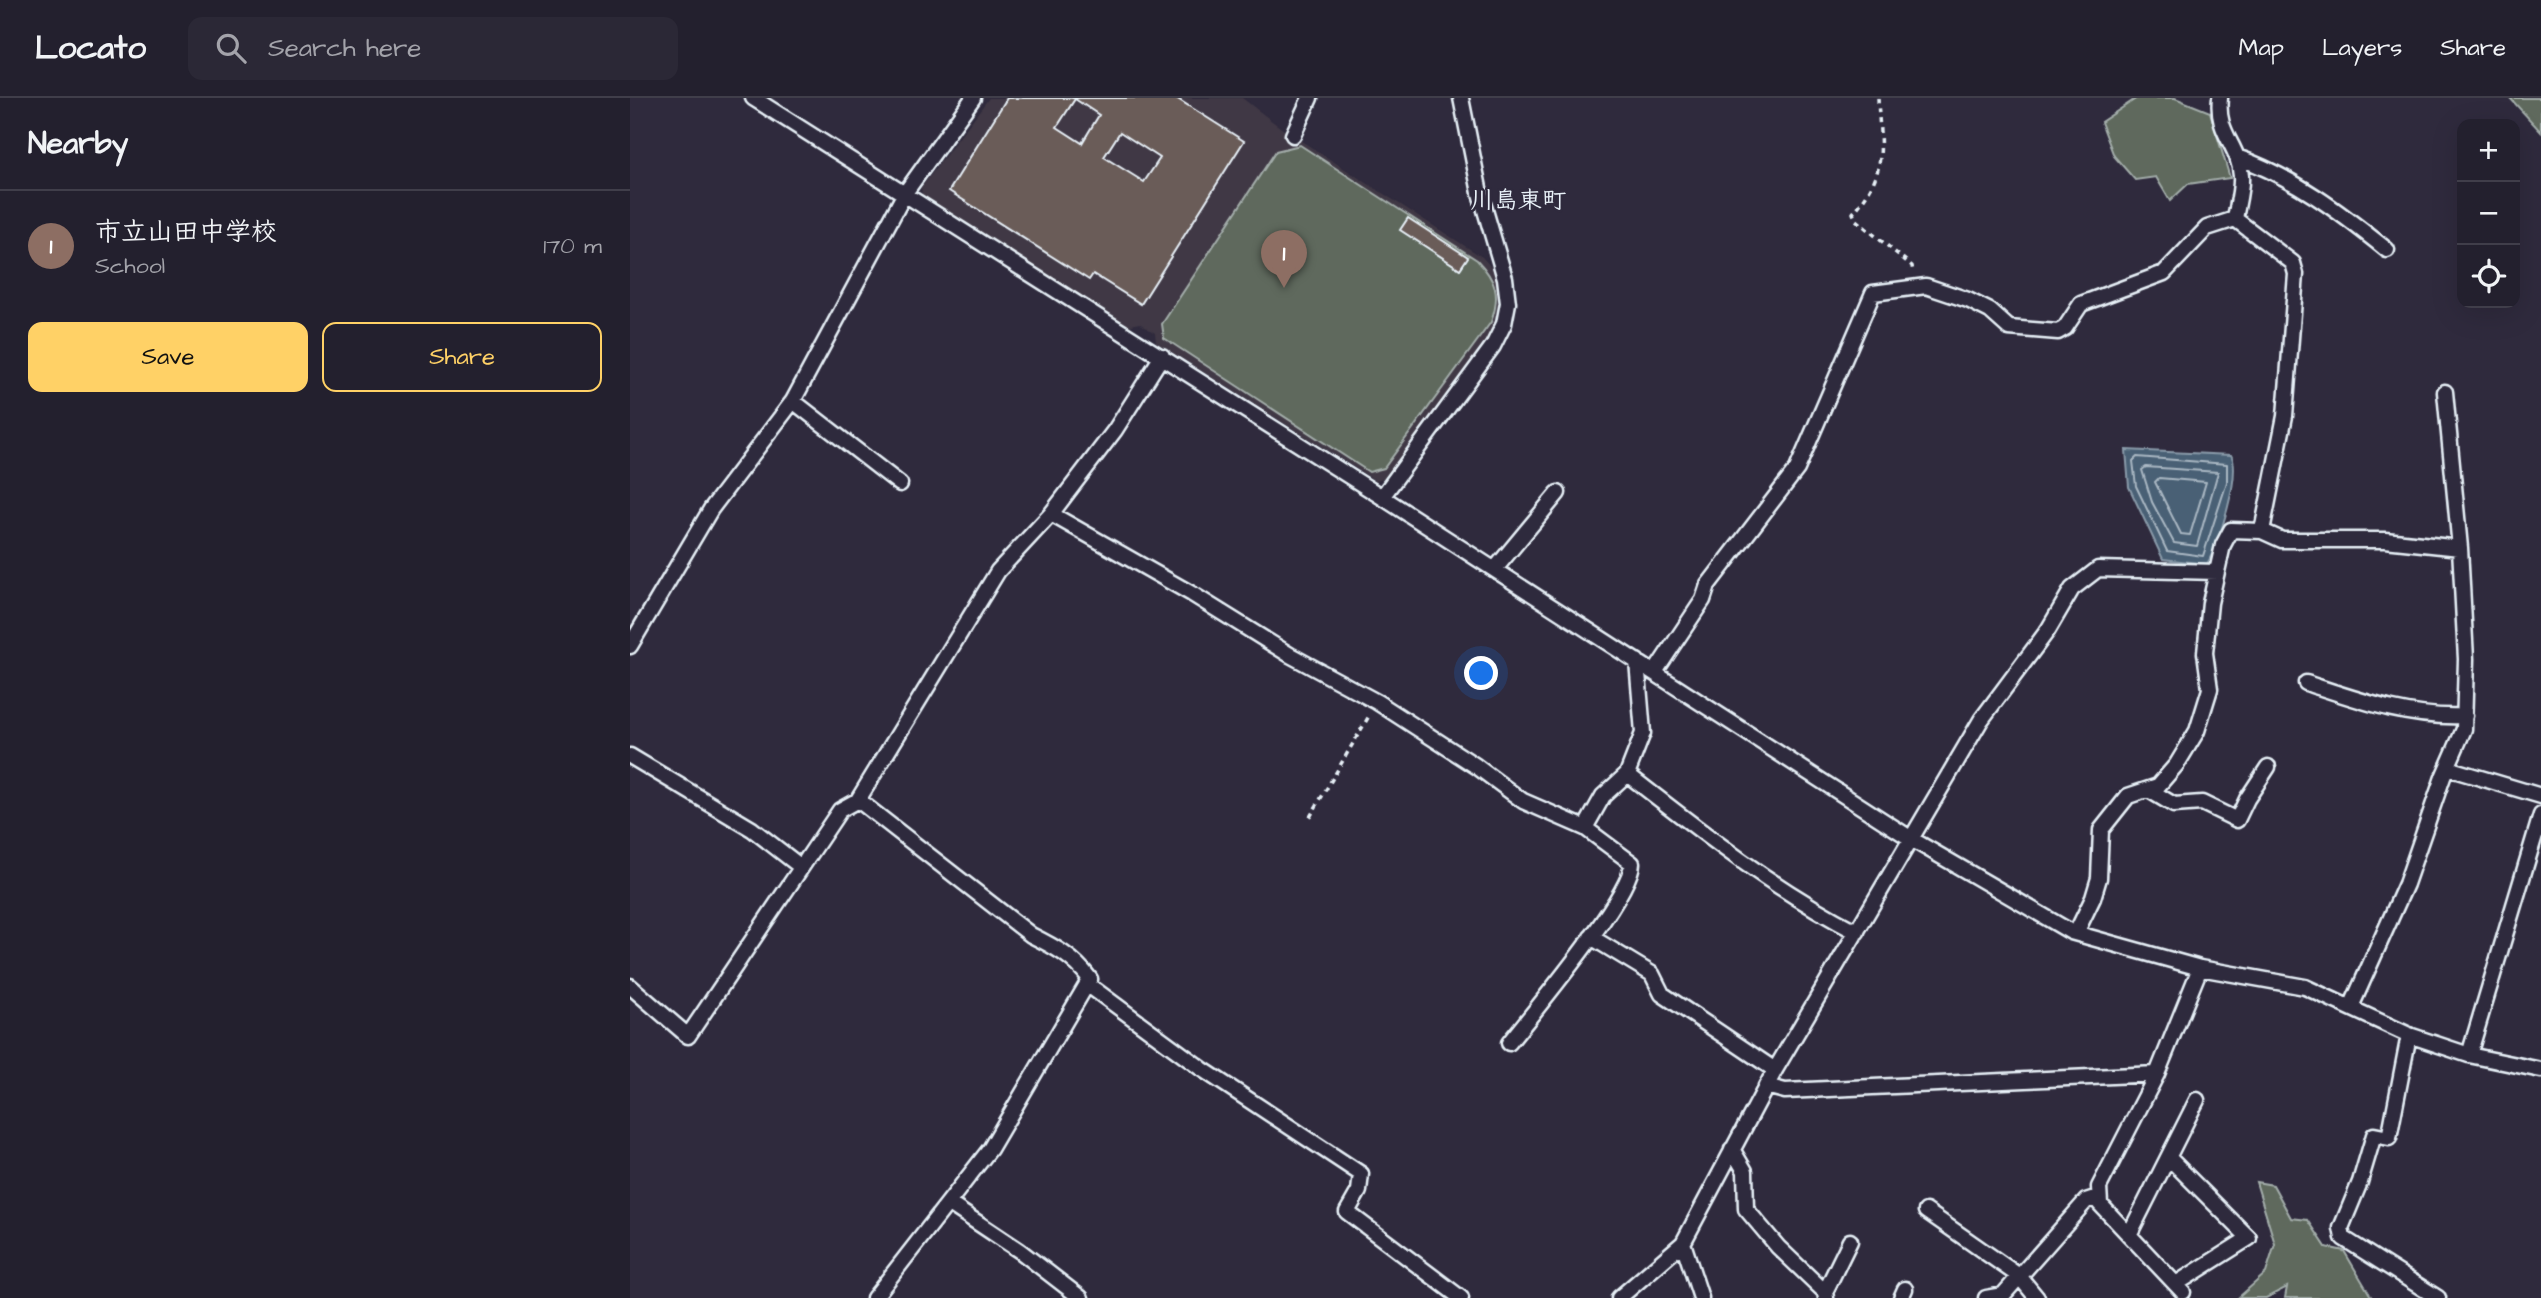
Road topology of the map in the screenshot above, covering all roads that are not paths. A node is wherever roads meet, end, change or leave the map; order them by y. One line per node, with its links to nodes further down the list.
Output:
1 (753, 98): 8 (street)
2 (973, 98): 8 (street)
3 (1310, 98): 6 (street)
4 (1461, 98): 16 (street)
5 (2220, 98): 7 (street)
6 (1293, 135)
7 (2237, 157): 9 (street); 10 (street)
8 (905, 193): 11 (street); 13 (street)
9 (2235, 219): 18 (street); 24 (street)
10 (2387, 250)
11 (1162, 356): 16 (street); 17 (street)
12 (2445, 392): 19 (street)
13 (793, 401): 14 (street); 22 (street)
14 (900, 484)
15 (1558, 493): 20 (street)
16 (1382, 497): 20 (street)
17 (1052, 514): 33 (street); 35 (street)
18 (2262, 531): 19 (street); 21 (street)
19 (2460, 548): 26 (street)
20 (1494, 569): 23 (street)
21 (2217, 572): 31 (street); 36 (street)
22 (630, 646)
23 (1637, 661): 24 (street); 30 (street)
24 (1655, 672): 36 (street)
25 (2306, 683): 26 (street)
26 (2465, 716): 29 (street)
27 (630, 756): 37 (street)
28 (2268, 767): 31 (street)
29 (2446, 768): 32 (street); 44 (street)
30 (1627, 774): 35 (street); 38 (street)
31 (2149, 790): 39 (street)
32 (2541, 796)
33 (858, 800): 37 (street); 42 (street)
34 (2541, 814): 47 (street)
35 (1585, 828): 40 (street)
36 (1913, 840): 38 (street); 39 (street)
37 (801, 867): 43 (street)
38 (1857, 932): 48 (street)
39 (2076, 933): 41 (street)
40 (1591, 937): 46 (street); 48 (street)
41 (2200, 968): 44 (street); 50 (street)
42 (1087, 984): 56 (street); 65 (street)
43 (630, 986)
44 (2351, 1007): 45 (street)
45 (2409, 1035): 47 (street); 70 (street)
46 (1509, 1043)
47 (2469, 1055): 49 (street)
48 (1775, 1070): 51 (street)
49 (2541, 1070)
50 (2157, 1074): 51 (street); 55 (street)
51 (1766, 1086): 53 (street)
52 (2197, 1100): 54 (street)
53 (1732, 1149): 60 (street); 62 (street)
54 (2169, 1158): 58 (street); 58 (street)
55 (2098, 1198): 58 (street); 61 (street)
56 (947, 1203): 63 (street); 64 (street)
57 (1926, 1211): 61 (street)
58 (2129, 1235)
59 (1850, 1241): 62 (street)
60 (1684, 1243): 66 (street); 67 (street)
61 (2019, 1276): 68 (street); 69 (street)
62 (1826, 1295)
63 (874, 1298)
64 (1081, 1298)
65 (1461, 1298)
66 (1619, 1298)
67 (1701, 1298)
68 (1986, 1298)
69 (2037, 1298)
70 (2438, 1298)

